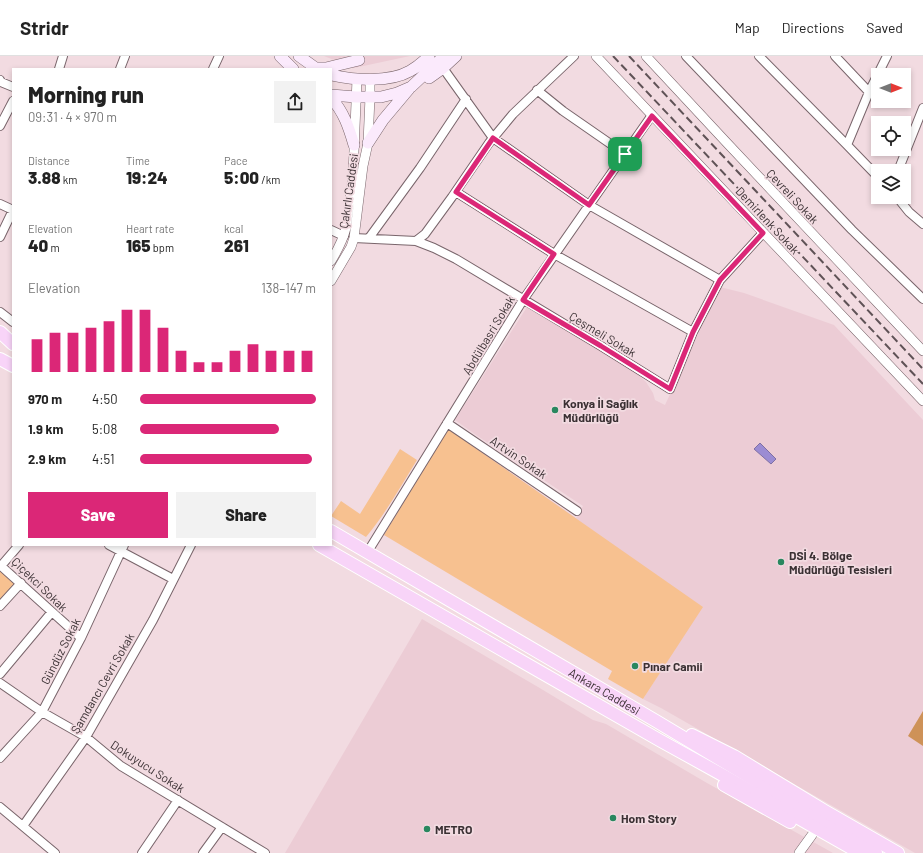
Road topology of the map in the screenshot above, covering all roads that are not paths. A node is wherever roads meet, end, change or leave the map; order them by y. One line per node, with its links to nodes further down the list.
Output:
1 (63, 56): 18 (street)
2 (125, 56): 19 (street)
3 (219, 56): 20 (street)
4 (280, 56): 21 (main road)
5 (299, 56): 22 (main road)
6 (418, 56): 26 (main road)
7 (429, 56): 26 (main road)
8 (444, 56): 28 (main road)
9 (456, 56): 23 (main road)
10 (574, 56): 30 (street)
11 (596, 56): 39 (street, Demirlenk Sokak)
12 (646, 56): 75 (street, Çevreli Sokak)
13 (686, 56): 66 (street)
14 (759, 56): 44 (street)
15 (835, 56): 31 (street)
16 (887, 56): 31 (street)
17 (359, 60): 22 (main road)
18 (59, 68)
19 (120, 68)
20 (213, 68)
21 (292, 68)
22 (316, 68)
23 (443, 68): 28 (main road); 36 (street)
24 (332, 75): 25 (main road)
25 (357, 79): 26 (main road); 33 (street, Çakırlı Caddesi)
26 (375, 79): 34 (street, Çakırlı Caddesi)
27 (0, 80): 29 (street)
28 (411, 86): 34 (main road); 42 (main road)
29 (12, 87)
30 (537, 90): 41 (street); 45 (street)
31 (869, 92): 44 (street)
32 (332, 97): 33 (main road)
33 (356, 97): 34 (main road); 43 (street, Çakırlı Caddesi)
34 (370, 97): 42 (street, Çakırlı Caddesi)
35 (332, 98): 43 (main road)
36 (466, 99): 41 (street); 60 (street)
37 (12, 104): 40 (street)
38 (923, 108): 46 (street)
39 (652, 116): 45 (street, Abdülbasri Sokak); 56 (street, Demirlenk Sokak)
40 (0, 126)
41 (493, 138): 48 (street); 51 (street)
42 (368, 143): 59 (street, Çakırlı Caddesi)
43 (354, 145): 57 (street, Çakırlı Caddesi)
44 (847, 145): 47 (street)
45 (625, 154): 51 (street, Abdülbasri Sokak)
46 (901, 164)
47 (871, 169)
48 (456, 192): 61 (street); 62 (street)
49 (0, 204): 52 (street)
50 (903, 204): 54 (street)
51 (589, 205): 62 (street, Abdülbasri Sokak); 65 (street)
52 (12, 210)
53 (12, 212): 58 (street)
54 (923, 224)
55 (332, 230): 57 (street)
56 (763, 233): 65 (street, Çeşmeli Sokak); 78 (street, Demirlenk Sokak)
57 (344, 236): 63 (street, Çakırlı Caddesi)
58 (0, 237)
59 (354, 238): 60 (street, Çeşmeli Sokak); 64 (street, Çakırlı Caddesi)
60 (369, 238): 61 (street, Çeşmeli Sokak)
61 (416, 241): 67 (street, Çeşmeli Sokak)
62 (554, 254): 67 (street, Abdülbasri Sokak); 71 (street)
63 (332, 259)
64 (332, 279)
65 (720, 280): 71 (street, Çeşmeli Sokak)
66 (923, 299)
67 (523, 300): 71 (street, Çeşmeli Sokak); 79 (street, Abdülbasri Sokak)
68 (0, 312): 69 (street)
69 (12, 321)
70 (0, 332): 73 (main road)
71 (693, 332)
72 (0, 337): 74 (main road)
73 (12, 344)
74 (12, 344)
75 (923, 351)
76 (0, 359): 77 (main road)
77 (12, 365)
78 (923, 401)
79 (447, 423): 80 (street, Artvin Sokak); 86 (street, Abdülbasri Sokak)
80 (577, 511)
81 (332, 532): 86 (main road, Ankara Caddesi)
82 (18, 546): 88 (street, Çiçekci Sokak)
83 (190, 546): 87 (street, Şamdancı Cevri Sokak)
84 (321, 546): 97 (main road, Ankara Caddesi)
85 (122, 548): 87 (street); 91 (street, Gündüz Sokak)
86 (367, 553): 95 (main road, Ankara Caddesi)
87 (173, 579): 96 (street, Şamdancı Cevri Sokak)
88 (21, 584): 89 (street); 90 (street, Çiçekci Sokak)
89 (0, 606)
90 (52, 612): 91 (street, Çiçekci Sokak); 92 (street)
91 (81, 638): 94 (street, Gündüz Sokak)
92 (0, 674)
93 (0, 683): 94 (street, Dokuyucu Sokak)
94 (42, 712): 96 (street, Dokuyucu Sokak); 98 (street, Gündüz Sokak)
95 (656, 721): 111 (main road, Ankara Caddesi); 112 (main road)
96 (86, 737): 99 (street, Dokuyucu Sokak); 101 (street, Şamdancı Cevri Sokak)
97 (660, 741): 103 (main road); 110 (main road, Ankara Caddesi)
98 (0, 758)
99 (178, 800): 102 (street, Dokuyucu Sokak); 105 (street)
100 (0, 807): 101 (street)
101 (23, 826): 104 (street)
102 (222, 827): 106 (street); 107 (street, Dokuyucu Sokak)
103 (812, 835): 108 (street); 109 (main road)
104 (55, 853)
105 (142, 853)
106 (203, 853)
107 (265, 853)
108 (800, 853)
109 (843, 853)
110 (860, 853)
111 (876, 853)
112 (898, 853)

